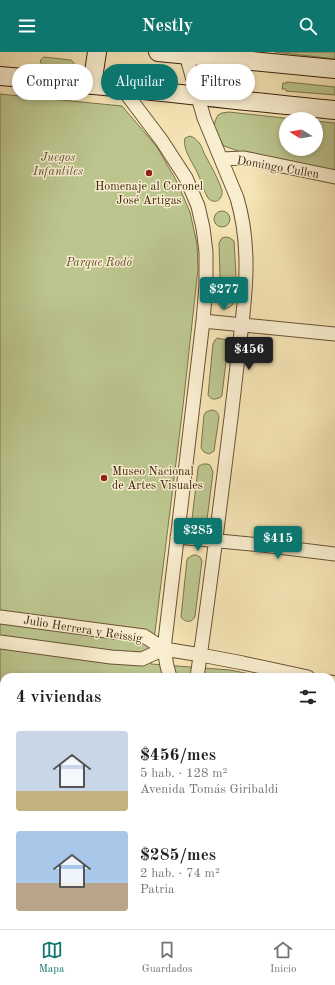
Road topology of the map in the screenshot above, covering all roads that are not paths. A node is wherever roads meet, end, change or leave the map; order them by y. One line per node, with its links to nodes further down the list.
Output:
1 (97, 52): 8 (main road)
2 (158, 52): 3 (main road)
3 (196, 54): 4 (street); 5 (main road)
4 (196, 64)
5 (335, 69)
6 (0, 76): 7 (main road)
7 (12, 77)
8 (93, 78)
9 (131, 100): 15 (street)
10 (198, 100): 13 (street)
11 (229, 100): 12 (main road)
12 (335, 110)
13 (221, 159): 14 (street, Domingo Cullen); 16 (street)
14 (335, 177)
15 (203, 321): 16 (street); 18 (street)
16 (242, 325): 17 (street); 19 (street)
17 (335, 334)
18 (177, 537): 19 (street); 23 (street)
19 (216, 541): 20 (street); 24 (street)
20 (335, 554)
21 (0, 617): 23 (street, Julio Herrera y Reissig)
22 (0, 642): 23 (street, Julio Herrera y Reissig)
23 (164, 649): 24 (street, Julio Herrera y Reissig); 25 (street)
24 (201, 655): 26 (street); 27 (street, Julio Herrera y Reissig)
25 (169, 673)
26 (198, 673)
27 (289, 673)

